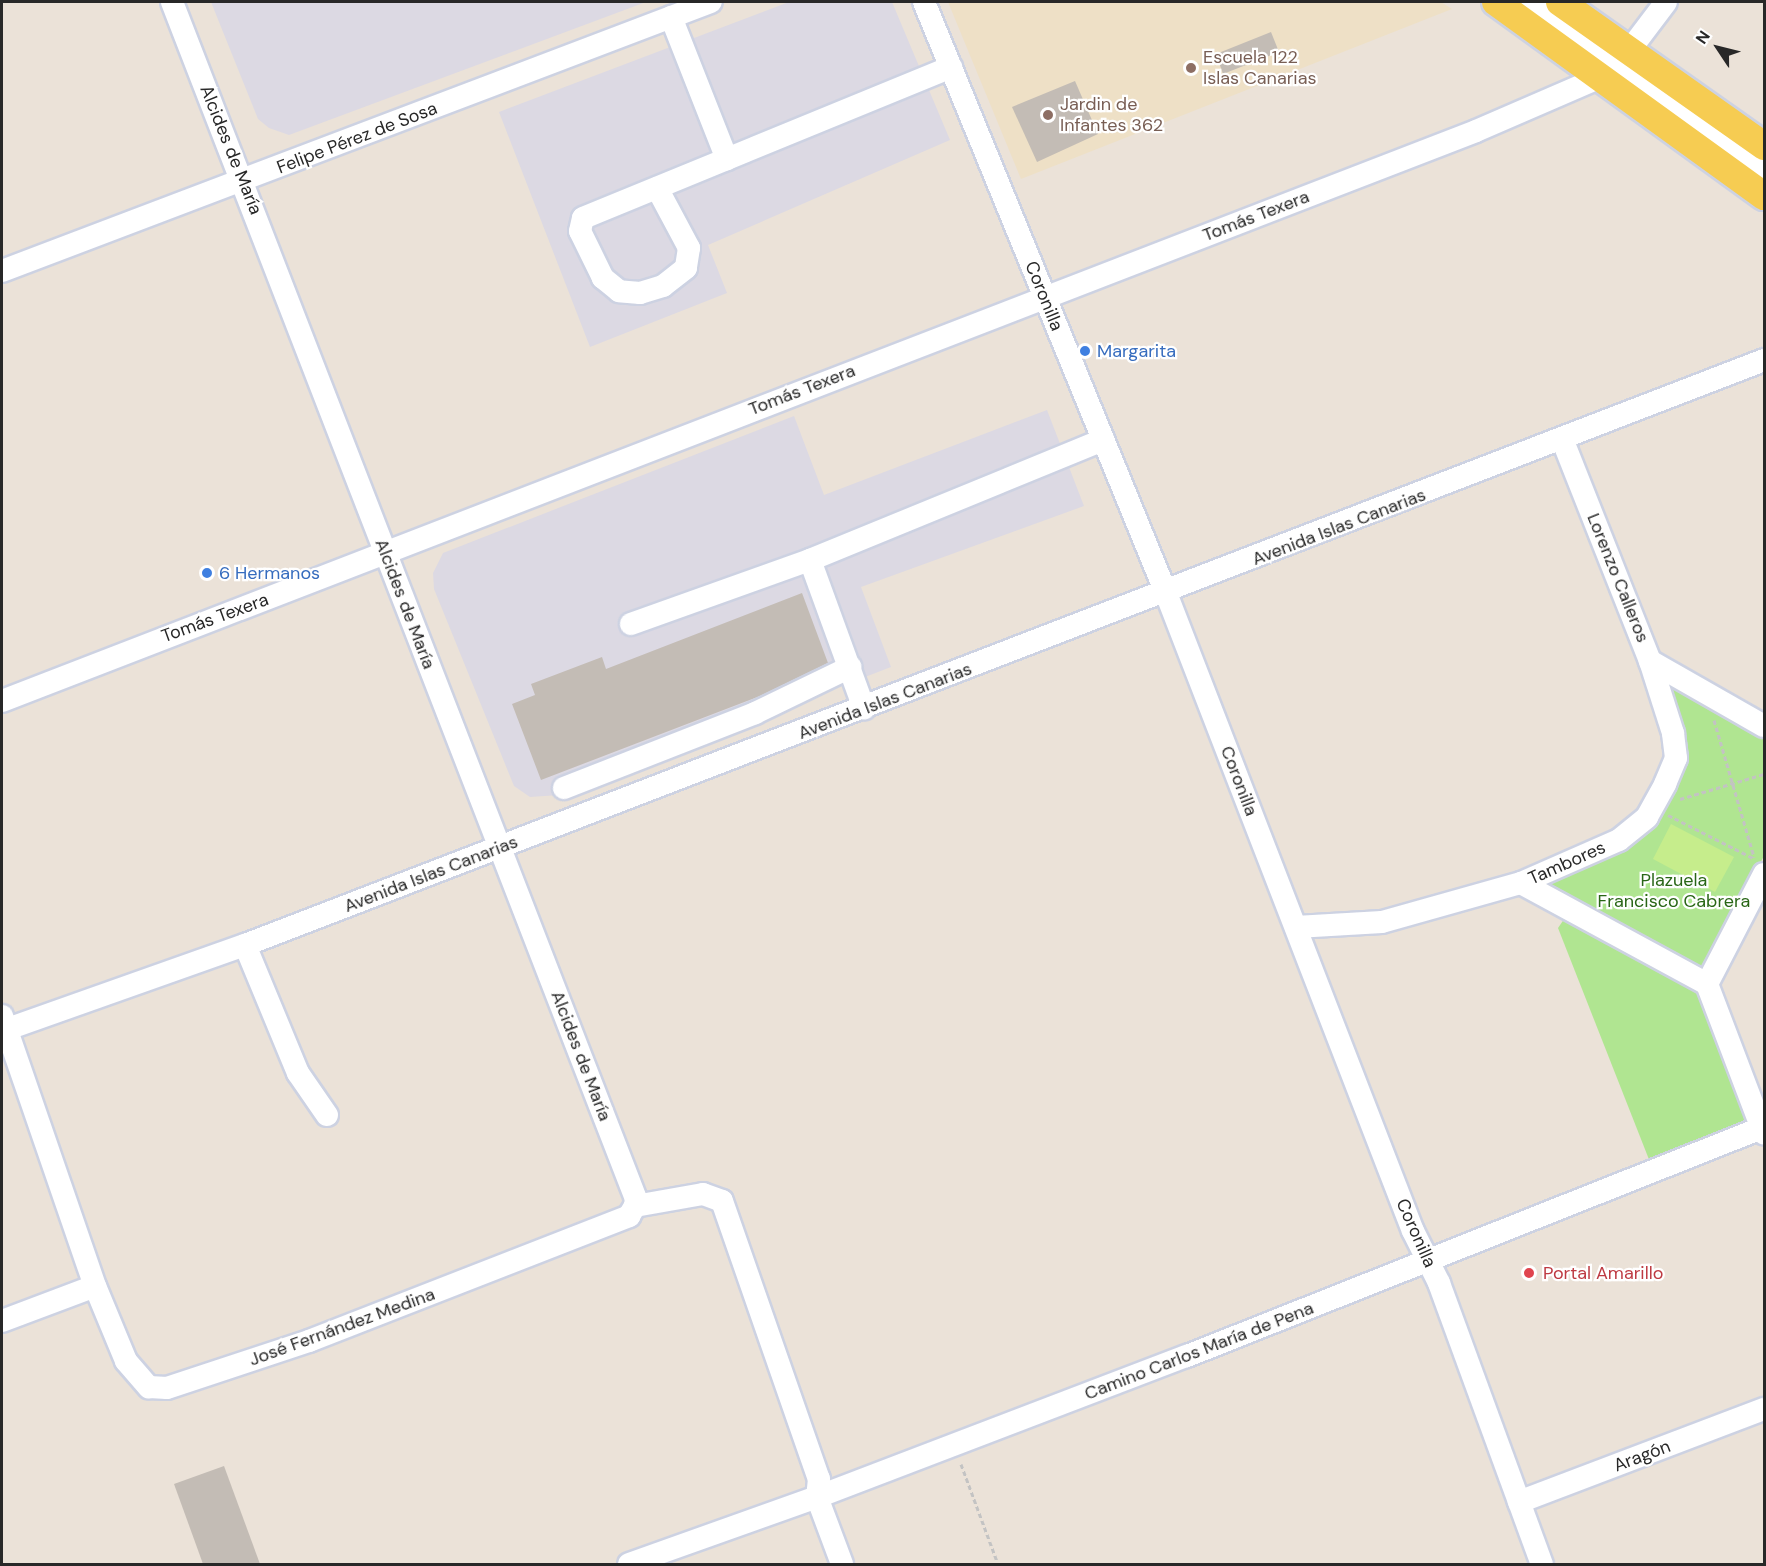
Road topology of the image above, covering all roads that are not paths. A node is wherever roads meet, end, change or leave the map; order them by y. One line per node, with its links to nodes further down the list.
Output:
1 (171, 2): 15 (street, Alcides de María)
2 (711, 2): 8 (street, Felipe Pérez de Sosa)
3 (924, 2): 10 (street, Coronilla)
4 (1496, 2): 11 (main road)
5 (1528, 2): 14 (street)
6 (1560, 2): 9 (main road)
7 (1666, 2): 9 (street)
8 (671, 17): 13 (street); 15 (street, Felipe Pérez de Sosa)
9 (1629, 51): 12 (main road)
10 (951, 67): 13 (street); 19 (street, Coronilla)
11 (1601, 77): 17 (main road); 19 (street, Tomás Texera)
12 (1764, 146)
13 (727, 159): 16 (street)
14 (1764, 171)
15 (243, 181): 18 (street, Felipe Pérez de Sosa); 23 (street, Alcides de María)
16 (657, 188): 16 (street)
17 (1764, 196)
18 (2, 272)
19 (1045, 298): 21 (street, Coronilla); 23 (street, Tomás Texera)
20 (1764, 360): 22 (street, Avenida Islas Canarias)
21 (1103, 440): 24 (street); 25 (street, Coronilla)
22 (1563, 441): 25 (street, Avenida Islas Canarias); 27 (street, Lorenzo Calleros)
23 (385, 554): 29 (street, Tomás Texera); 33 (street, Alcides de María)
24 (810, 560): 26 (street); 28 (street)
25 (1166, 593): 30 (street, Avenida Islas Canarias); 36 (street, Coronilla)
26 (631, 624)
27 (1650, 661): 31 (street, Lorenzo Calleros); 35 (street, Tambores)
28 (850, 667): 30 (street); 32 (street)
29 (2, 701)
30 (864, 708): 33 (street, Avenida Islas Canarias)
31 (1764, 726)
32 (564, 788)
33 (500, 847): 37 (street, Avenida Islas Canarias); 42 (street, Alcides de María)
34 (1760, 871): 38 (street)
35 (1521, 883): 36 (street); 38 (street, Tambores)
36 (1296, 927): 43 (street, Coronilla)
37 (245, 945): 39 (street, Avenida Islas Canarias); 40 (street)
38 (1707, 984): 41 (street)
39 (4, 1025): 44 (street, José Fernández Medina)
40 (327, 1115)
41 (1764, 1130): 43 (street, Camino Carlos María de Pena)
42 (635, 1206): 44 (street, José Fernández Medina); 47 (street)
43 (1429, 1263): 47 (street, Camino Carlos María de Pena); 48 (street, Coronilla)
44 (95, 1286): 45 (street)
45 (2, 1320)
46 (1764, 1409): 48 (street, Aragón)
47 (817, 1497): 49 (street, Camino Carlos María de Pena); 50 (street)
48 (1519, 1502): 51 (street, Coronilla)
49 (628, 1564)
50 (842, 1564)
51 (1542, 1564)

